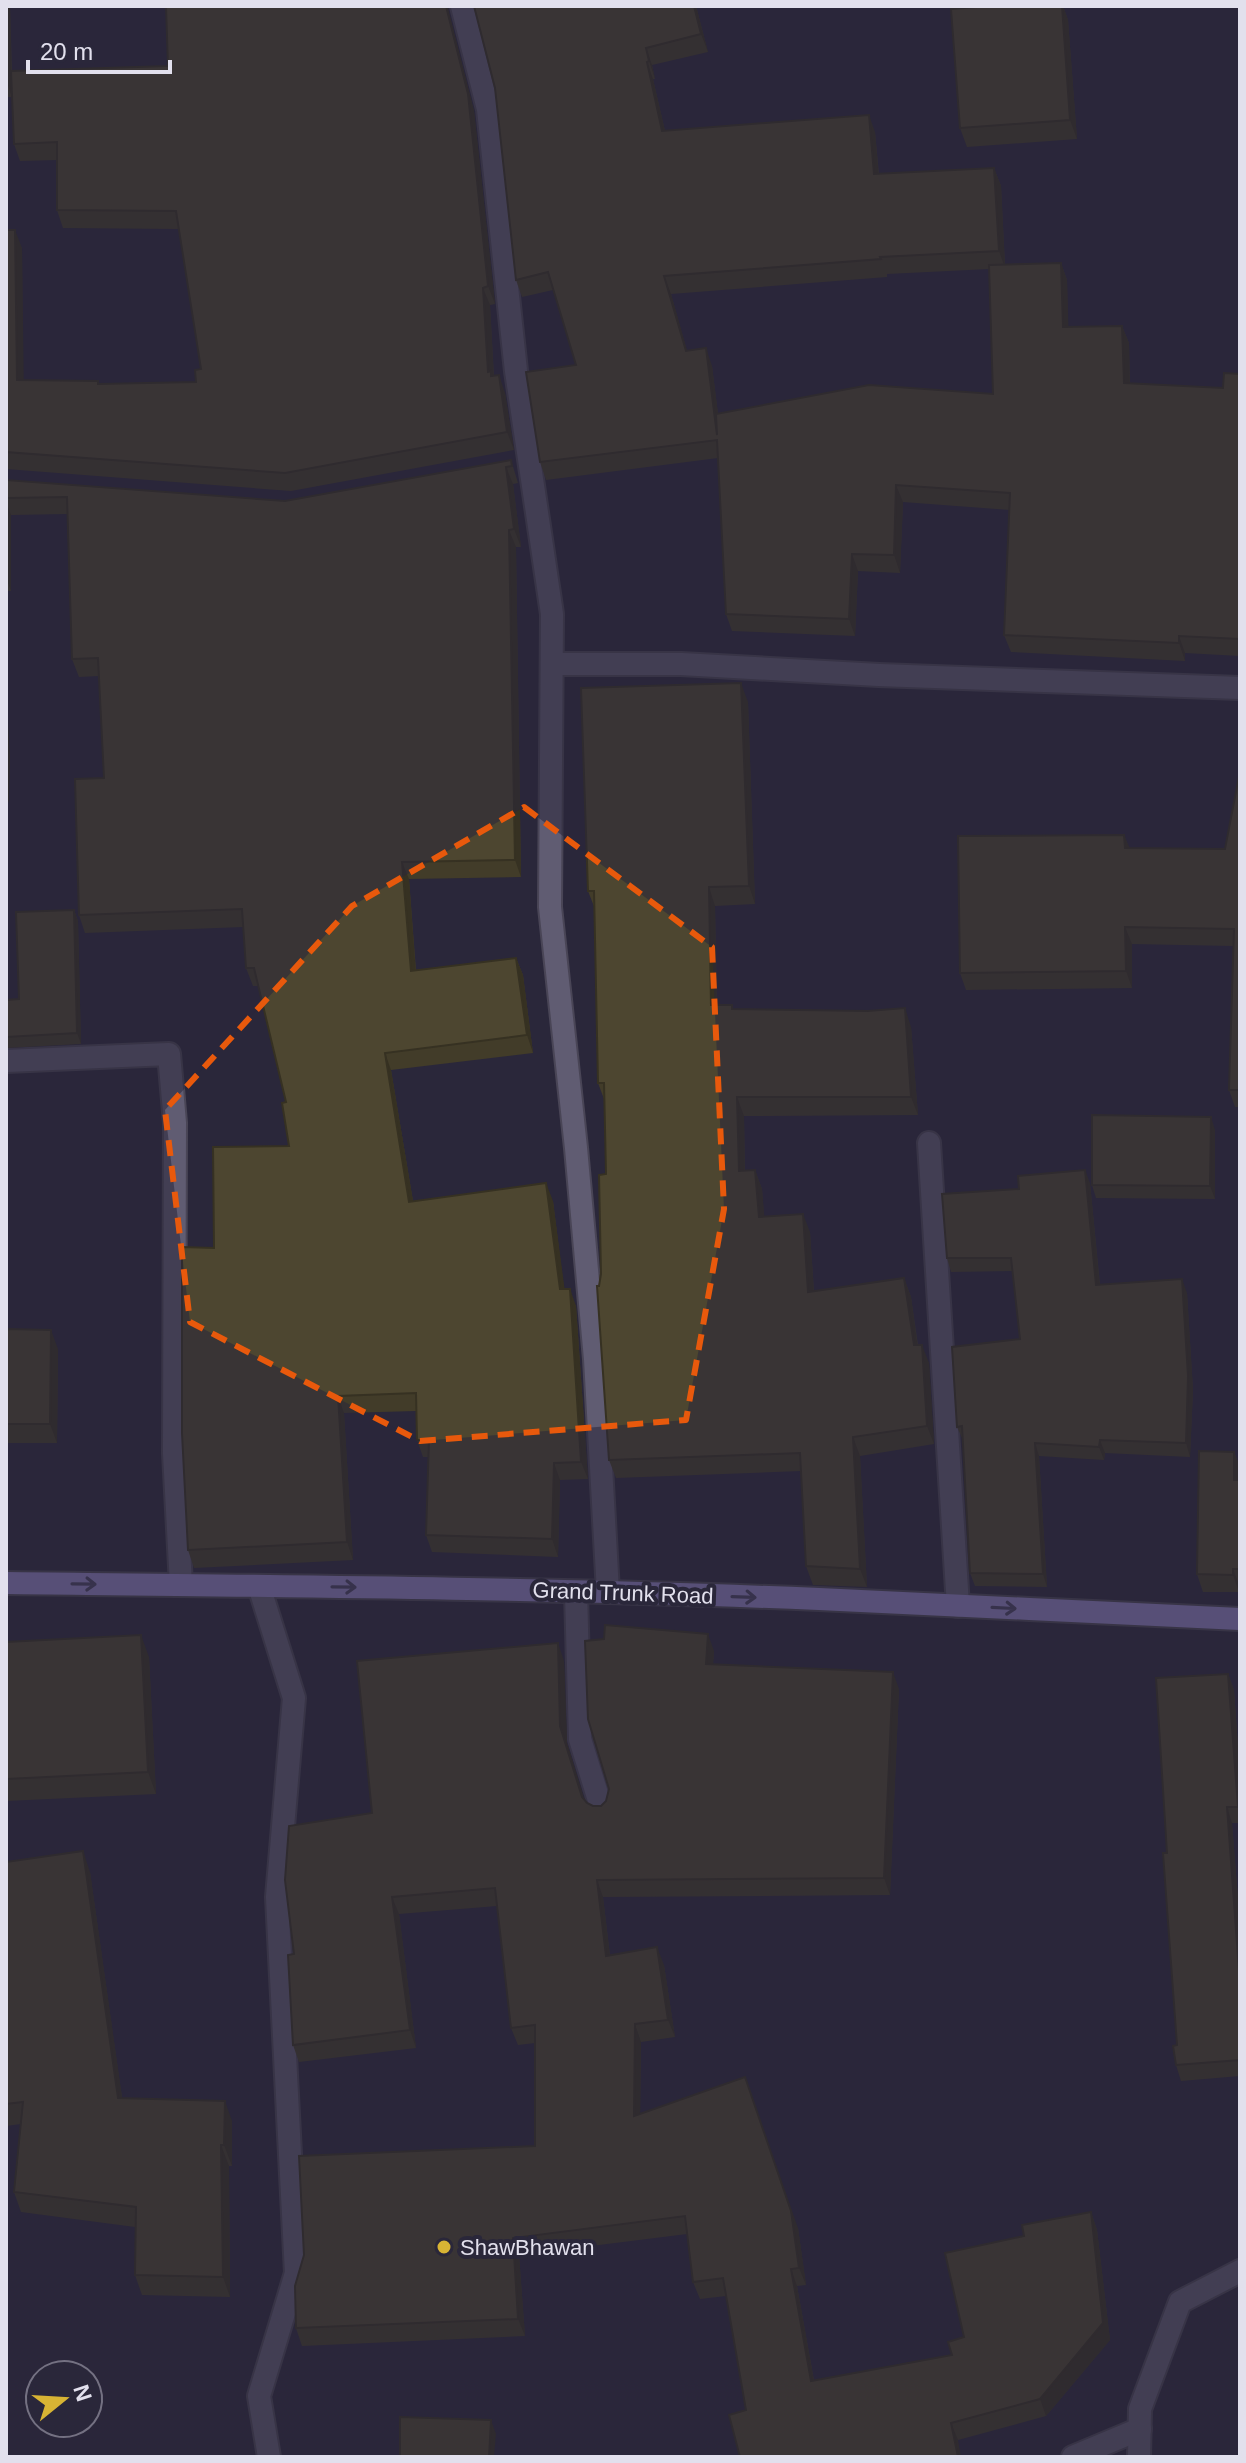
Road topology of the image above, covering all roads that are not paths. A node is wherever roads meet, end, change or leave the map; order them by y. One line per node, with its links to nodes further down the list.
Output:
1 (462, 6): 2 (street)
2 (552, 664): 3 (street); 10 (street)
3 (1240, 688)
4 (6, 1061): 7 (street)
5 (929, 1143): 11 (street)
6 (6, 1583): 7 (main road, Grand Trunk Road, one-way to 7)
7 (181, 1585): 8 (main road, Grand Trunk Road)
8 (259, 1586): 9 (main road, Grand Trunk Road, one-way to 9); 16 (street)
9 (576, 1592): 10 (main road, Grand Trunk Road); 13 (street)
10 (608, 1592): 11 (main road, Grand Trunk Road, one-way to 11)
11 (958, 1606): 12 (main road, Grand Trunk Road, one-way to 12)
12 (1240, 1619)
13 (602, 1810)
14 (1240, 2271): 15 (street)
15 (1140, 2429): 17 (street); 18 (street)
16 (269, 2457)
17 (1073, 2457)
18 (1139, 2457)

